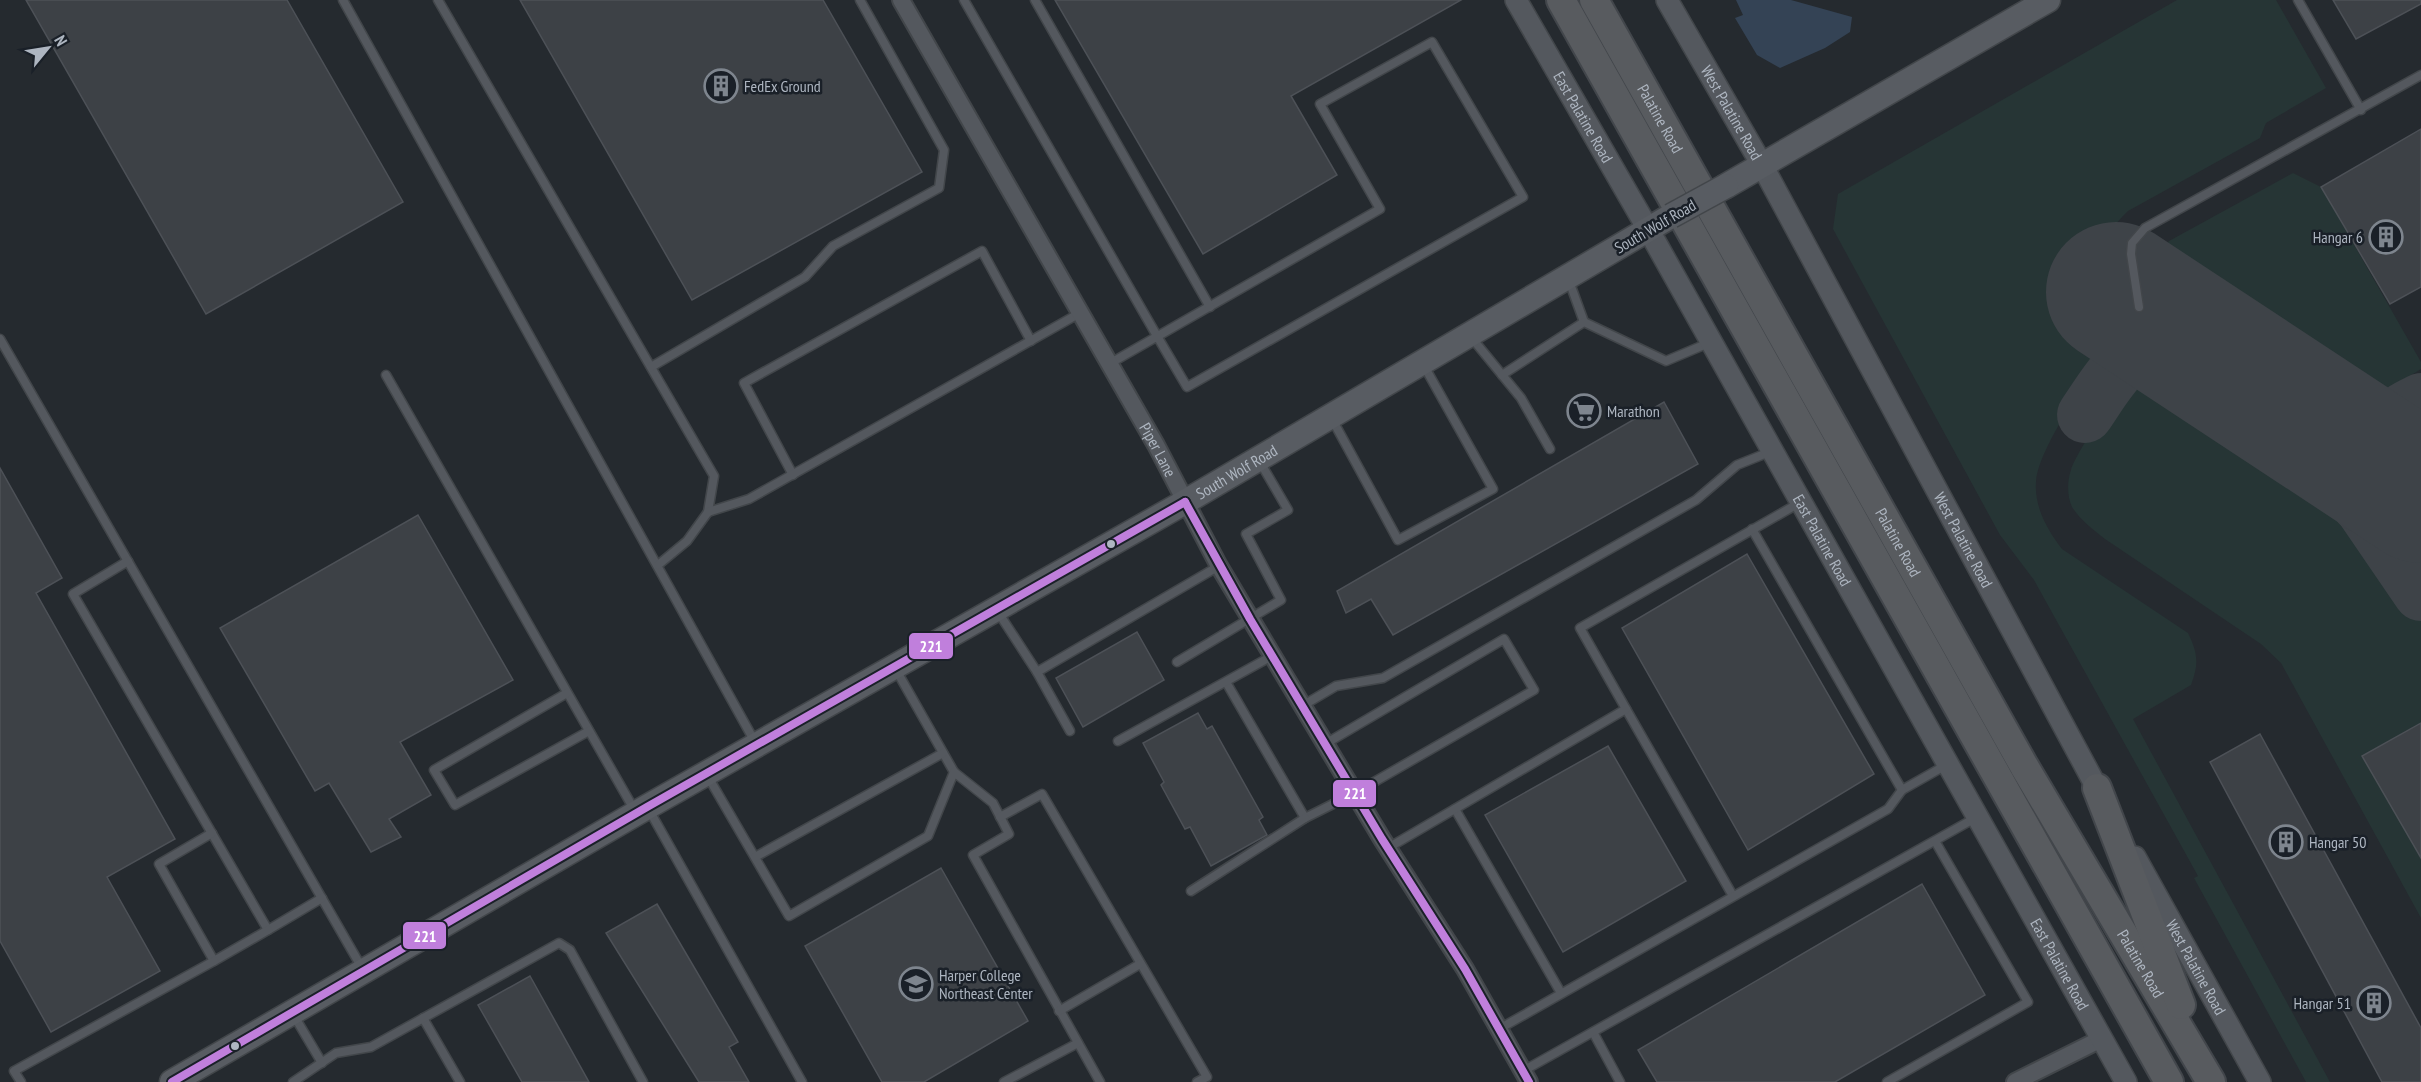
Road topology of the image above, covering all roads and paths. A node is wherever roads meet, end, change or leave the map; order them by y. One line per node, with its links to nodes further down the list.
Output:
1 (343, 0): 42 (lane)
2 (438, 0): 29 (lane)
3 (860, 0): 29 (lane)
4 (901, 0): 20 (street, Piper Lane)
5 (964, 0): 23 (lane)
6 (1035, 0): 18 (lane)
7 (1516, 0): 16 (street, East Palatine Road)
8 (1561, 0): 105 (highway, Palatine Road)
9 (1594, 0): 106 (highway, Palatine Road)
10 (1667, 0): 15 (street, West Palatine Road)
11 (2048, 0): 15 (main road, South Wolf Road)
12 (2298, 0): 14 (lane)
13 (2421, 75): 14 (lane)
14 (2361, 110): 19 (lane)
15 (1762, 165): 16 (main road, South Wolf Road, bridge); 63 (street, West Palatine Road)
16 (1648, 229): 17 (main road, South Wolf Road); 26 (street, East Palatine Road)
17 (1568, 277): 21 (lane); 22 (main road, South Wolf Road)
18 (1210, 307): 23 (lane); 23 (lane)
19 (2139, 307)
20 (1080, 313): 25 (lane); 28 (street, Piper Lane)
21 (1584, 322): 26 (lane); 31 (lane)
22 (1469, 335): 27 (main road, South Wolf Road); 31 (lane)
23 (1157, 336): 28 (lane)
24 (0, 339): 41 (lane)
25 (1031, 341): 36 (lane); 36 (lane)
26 (1711, 342): 34 (street, East Palatine Road)
27 (1422, 362): 32 (main road, South Wolf Road); 32 (lane)
28 (1109, 364): 37 (street, Piper Lane)
29 (651, 368): 39 (lane)
30 (386, 375): 51 (lane)
31 (1502, 375): 33 (lane)
32 (1331, 416): 35 (main road, South Wolf Road)
33 (1550, 449)
34 (1772, 451): 38 (street, East Palatine Road); 52 (lane)
35 (1258, 459): 37 (main road, South Wolf Road); 45 (lane)
36 (793, 475): 39 (lane)
37 (1185, 502): 43 (street, Piper Lane); 44 (main road, South Wolf Road)
38 (1801, 502): 40 (lane); 60 (street, East Palatine Road)
39 (708, 512): 42 (lane)
40 (1752, 529): 53 (lane); 64 (lane)
41 (128, 561): 71 (lane); 77 (lane)
42 (658, 565): 58 (lane)
43 (1219, 566): 45 (street, Piper Lane); 49 (lane)
44 (996, 609): 48 (main road, South Wolf Road); 49 (lane)
45 (1250, 619): 46 (street, Piper Lane); 47 (lane)
46 (1272, 656): 50 (lane); 52 (street, Piper Lane)
47 (1178, 662)
48 (894, 667): 58 (main road, South Wolf Road); 59 (lane)
49 (1037, 672): 55 (lane)
50 (1226, 682): 56 (lane); 70 (lane)
51 (567, 693): 54 (lane); 54 (lane)
52 (1302, 706): 57 (street, Piper Lane)
53 (1626, 709): 66 (lane); 76 (lane)
54 (589, 730): 67 (lane)
55 (1070, 731)
56 (1119, 741)
57 (1325, 744): 65 (street, Piper Lane); 65 (lane)
58 (757, 745): 62 (main road, South Wolf Road)
59 (943, 753): 61 (lane); 74 (lane)
60 (1948, 764): 64 (lane); 69 (street, East Palatine Road)
61 (954, 772): 68 (lane); 74 (lane)
62 (707, 773): 67 (main road, South Wolf Road); 74 (lane)
63 (2097, 788): 106 (highway); 107 (street, West Palatine Road)
64 (1902, 790): 76 (lane)
65 (1355, 793): 70 (lane); 73 (street, Piper Lane)
66 (1455, 809): 73 (lane); 82 (lane)
67 (642, 810): 81 (main road, South Wolf Road); 97 (lane)
68 (1000, 817): 80 (lane); 83 (lane)
69 (1977, 817): 72 (lane); 88 (street, East Palatine Road)
70 (1305, 818): 75 (lane)
71 (212, 833): 78 (lane); 79 (lane)
72 (1935, 841): 87 (lane); 102 (lane)
73 (1388, 848): 86 (street, Piper Lane)
74 (755, 857)
75 (1191, 891)
76 (1733, 896): 82 (lane)
77 (322, 898): 78 (lane); 81 (lane)
78 (268, 930): 79 (lane)
79 (214, 961): 92 (lane)
80 (1140, 964): 83 (lane); 100 (lane)
81 (364, 971): 84 (main road, South Wolf Road)
82 (1561, 993): 86 (lane)
83 (1059, 1011): 89 (lane)
84 (292, 1012): 90 (lane); 93 (main road, South Wolf Road)
85 (423, 1018): 90 (lane); 95 (lane); 96 (lane)
86 (1499, 1029): 91 (street, Piper Lane)
87 (1593, 1032): 91 (lane); 101 (lane)
88 (2101, 1039): 103 (street); 104 (street, East Palatine Road)
89 (1078, 1043): 98 (lane); 99 (lane)
90 (322, 1063): 94 (lane)
91 (1526, 1077)
92 (21, 1082)
93 (172, 1082)
94 (293, 1082)
95 (460, 1082)
96 (643, 1082)
97 (802, 1082)
98 (1004, 1082)
99 (1100, 1082)
100 (1197, 1082)
101 (1620, 1082)
102 (1887, 1082)
103 (2016, 1082)
104 (2126, 1082)
105 (2169, 1082)
106 (2211, 1082)
107 (2260, 1082)

